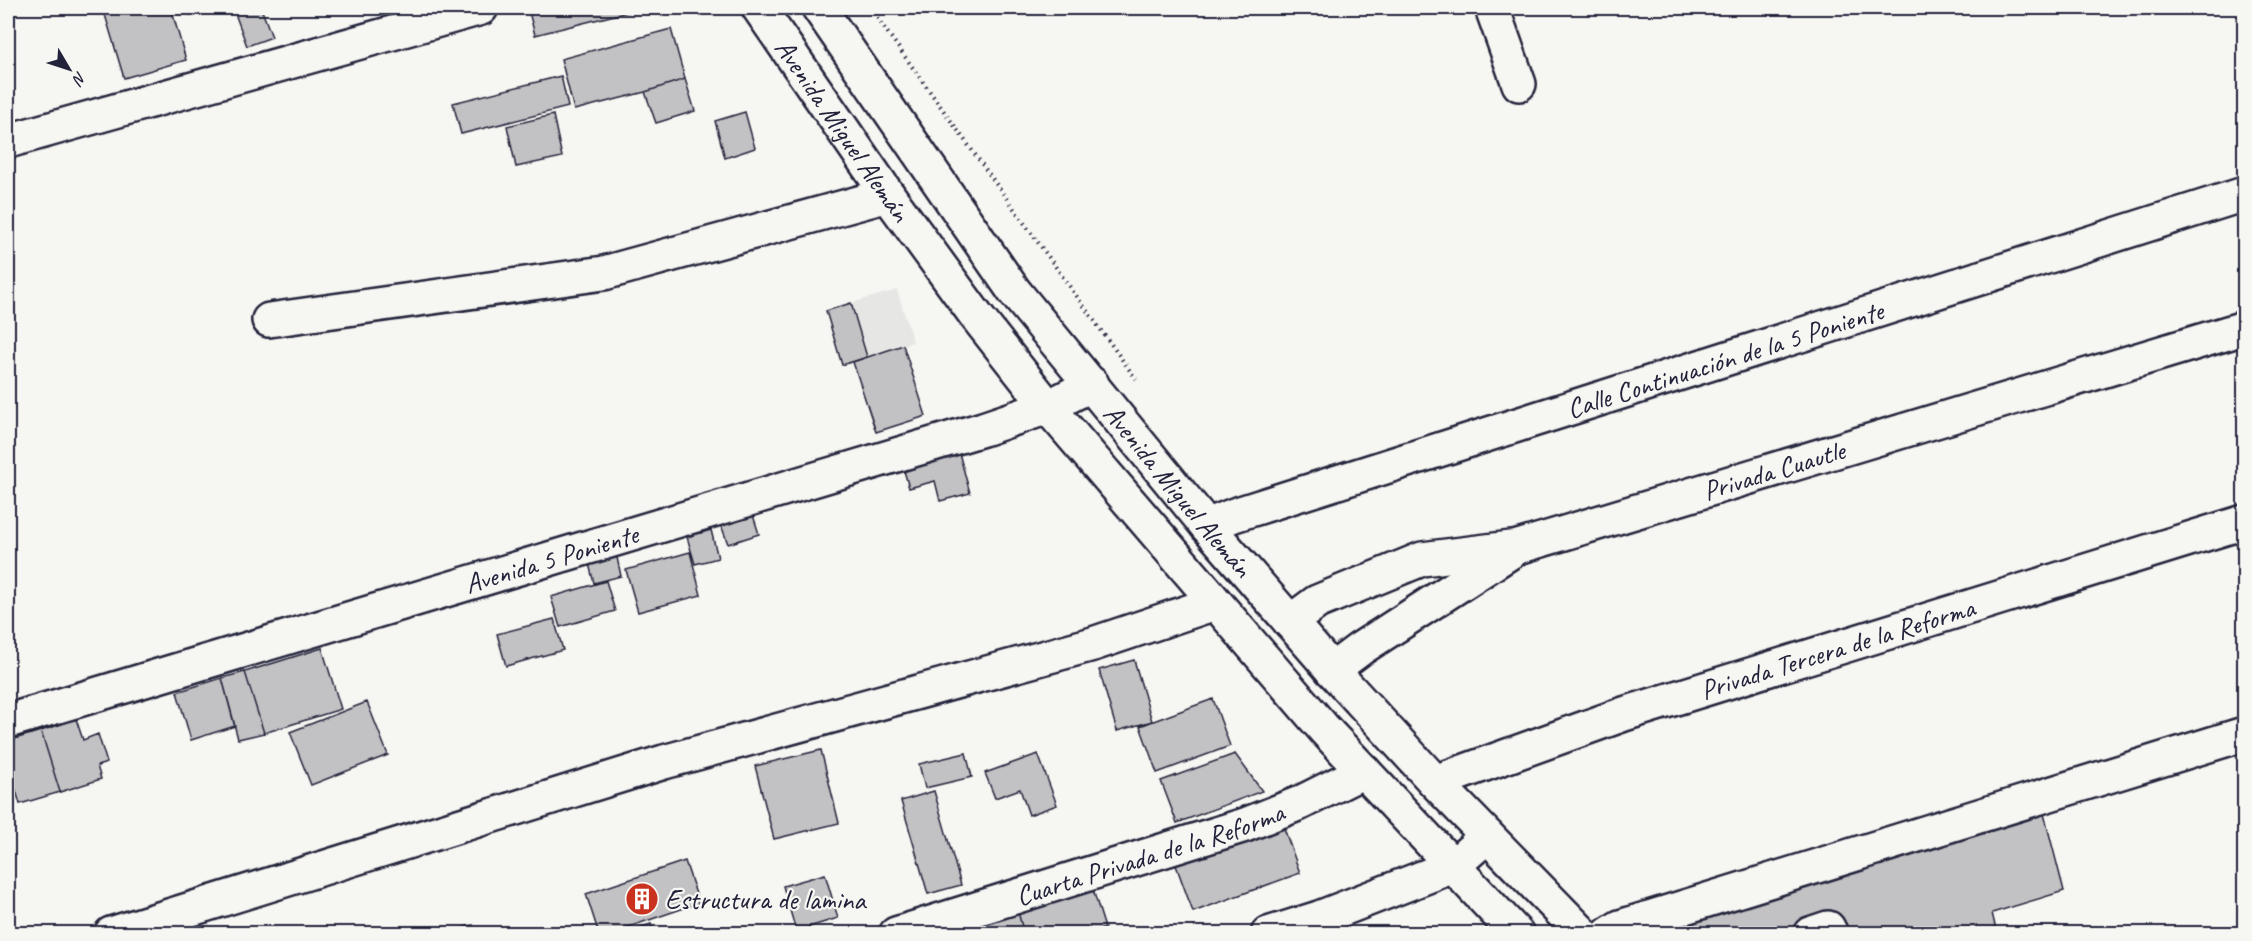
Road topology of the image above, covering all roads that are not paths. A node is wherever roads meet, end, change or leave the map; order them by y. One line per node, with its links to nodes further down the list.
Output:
1 (481, 8): 6 (street)
2 (759, 8): 8 (street, Avenida Miguel Alemán)
3 (819, 8): 11 (street, Avenida Miguel Alemán)
4 (1492, 8): 5 (street)
5 (1519, 84)
6 (8, 141)
7 (2244, 194): 14 (street, Calle Continuación de la 5 Poniente)
8 (888, 195): 9 (street); 12 (street, Avenida Miguel Alemán)
9 (269, 320)
10 (2244, 328): 15 (street, Privada Cuautle)
11 (1092, 384): 12 (street, Avenida 5 Poniente); 14 (street, Avenida Miguel Alemán)
12 (1048, 407): 16 (street, Avenida Miguel Alemán); 19 (street, Avenida 5 Poniente)
13 (2244, 522): 22 (street, Privada Tercera de la Reforma)
14 (1207, 526): 17 (street, Avenida Miguel Alemán)
15 (1518, 547): 17 (street); 18 (street, Privada Cuautle)
16 (1215, 603): 21 (street, Avenida Miguel Alemán); 25 (street)
17 (1290, 621): 18 (street, Avenida Miguel Alemán)
18 (1332, 670): 22 (street, Avenida Miguel Alemán)
19 (8, 721)
20 (2244, 734): 30 (street)
21 (1364, 771): 24 (street, Avenida Miguel Alemán); 26 (street, Cuarta Privada de la Reforma)
22 (1435, 782): 23 (street, Avenida Miguel Alemán)
23 (1487, 836): 24 (street); 29 (street, Avenida Miguel Alemán)
24 (1453, 866): 27 (street); 28 (street, Avenida Miguel Alemán)
25 (111, 933)
26 (896, 933)
27 (1268, 933)
28 (1517, 933)
29 (1583, 933)
30 (1609, 933)
31 (1810, 933): 32 (street)
32 (1831, 933)

